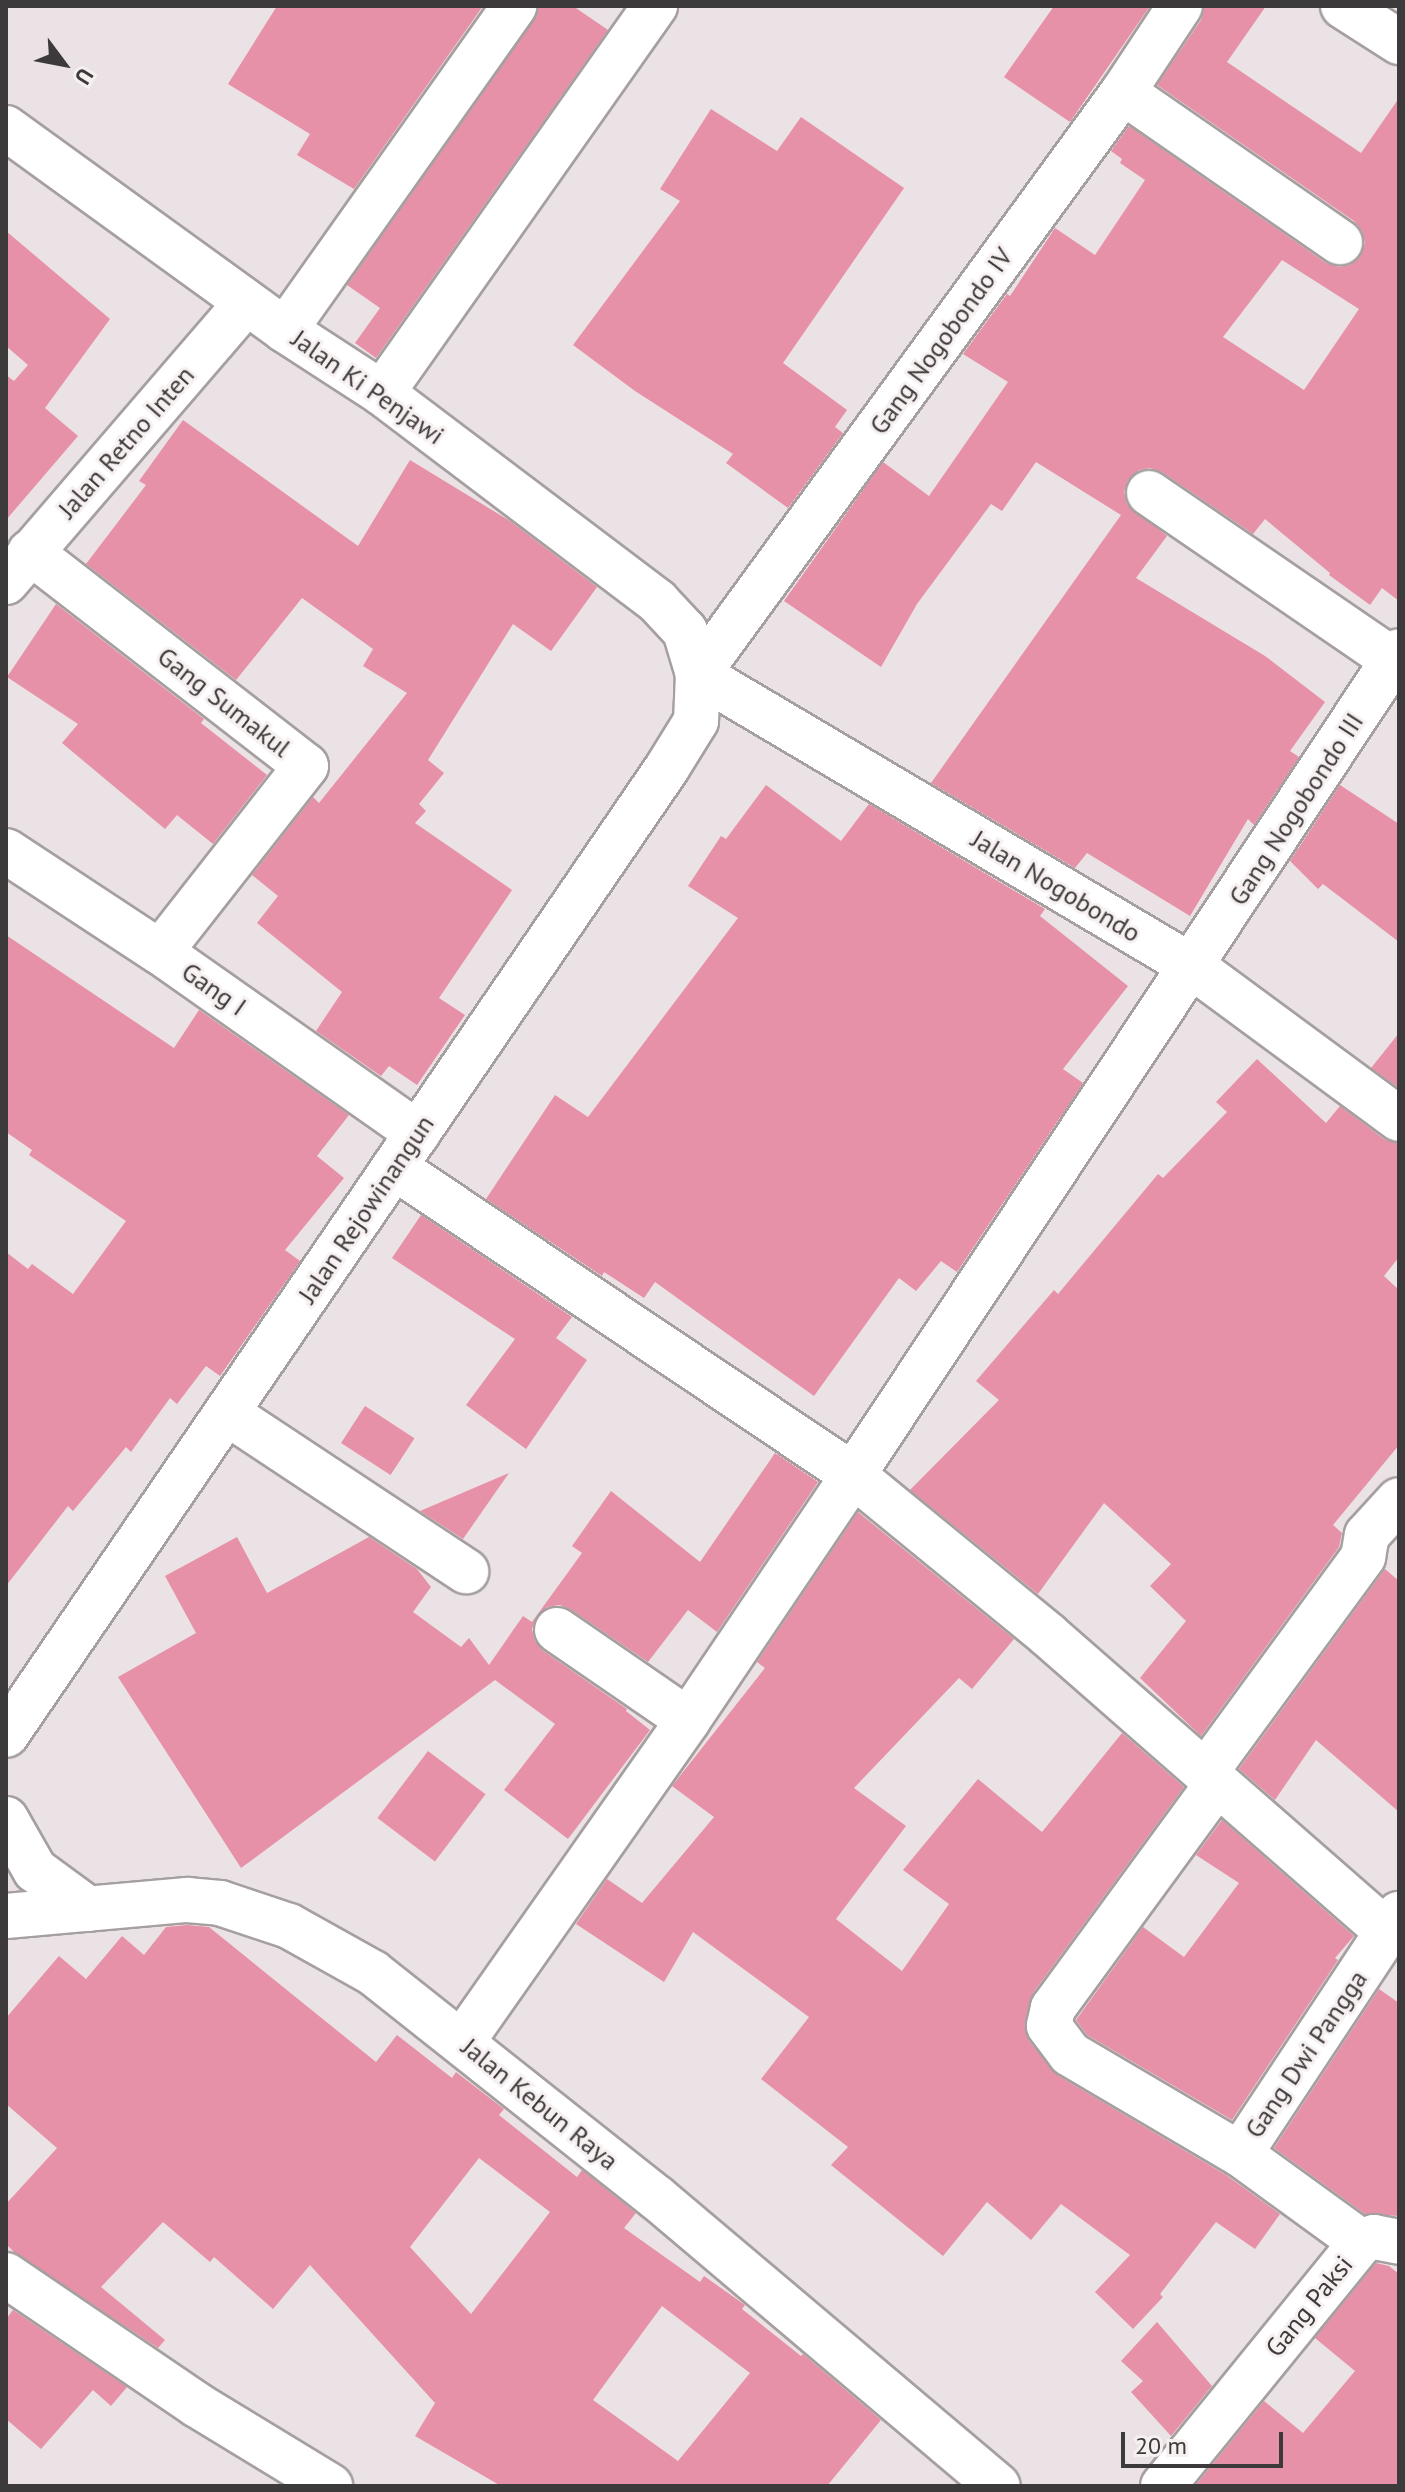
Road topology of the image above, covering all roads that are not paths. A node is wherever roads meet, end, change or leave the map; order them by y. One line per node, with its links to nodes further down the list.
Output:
1 (514, 6): 10 (street)
2 (655, 6): 11 (street)
3 (1180, 6): 6 (street, Gang Nogobondo IV)
4 (1343, 6): 5 (street)
5 (1385, 32)
6 (1123, 92): 8 (street); 15 (street, Gang Nogobondo IV)
7 (6, 128): 9 (street, Jalan Ki Penjawi)
8 (1340, 242)
9 (246, 303): 10 (street, Jalan Ki Penjawi); 13 (street, Jalan Retno Inten)
10 (285, 330): 11 (street, Jalan Ki Penjawi)
11 (382, 393): 15 (street, Jalan Ki Penjawi)
12 (1149, 493): 14 (street)
13 (18, 567): 17 (street, Gang Sumakul)
14 (1396, 656): 18 (street, Gang Nogobondo III)
15 (698, 674): 18 (street, Jalan Nogobondo); 20 (street, Jalan Rejowinangun)
16 (6, 851): 17 (street, Gang I)
17 (160, 952): 20 (street, Gang I)
18 (1193, 967): 19 (street, Jalan Nogobondo); 22 (street, Gang Nogobondo III)
19 (1399, 1119)
20 (406, 1150): 21 (street, Jalan Rejowinangun); 22 (street, Gang I)
21 (227, 1413): 24 (street); 27 (street, Jalan Rejowinangun)
22 (853, 1475): 26 (street, Gang Nogobondo III); 28 (street, Gang I)
23 (1399, 1500): 28 (street)
24 (466, 1571)
25 (557, 1630): 26 (street)
26 (688, 1720): 33 (street, Gang Nogobondo III)
27 (6, 1735)
28 (1211, 1778): 32 (street, Gang I); 34 (street, Gang Paksi)
29 (6, 1819): 30 (street)
30 (88, 1909): 31 (street, Jalan Kebun Raya); 33 (street, Jalan Kebun Raya)
31 (6, 1916)
32 (1393, 1923): 34 (street, Gang Dwi Pangga)
33 (462, 2042): 38 (street, Jalan Kebun Raya)
34 (1240, 2154): 35 (street, Gang Paksi)
35 (1380, 2242): 39 (street, Gang Paksi)
36 (6, 2275): 37 (street)
37 (330, 2486)
38 (998, 2486)
39 (1163, 2486)

